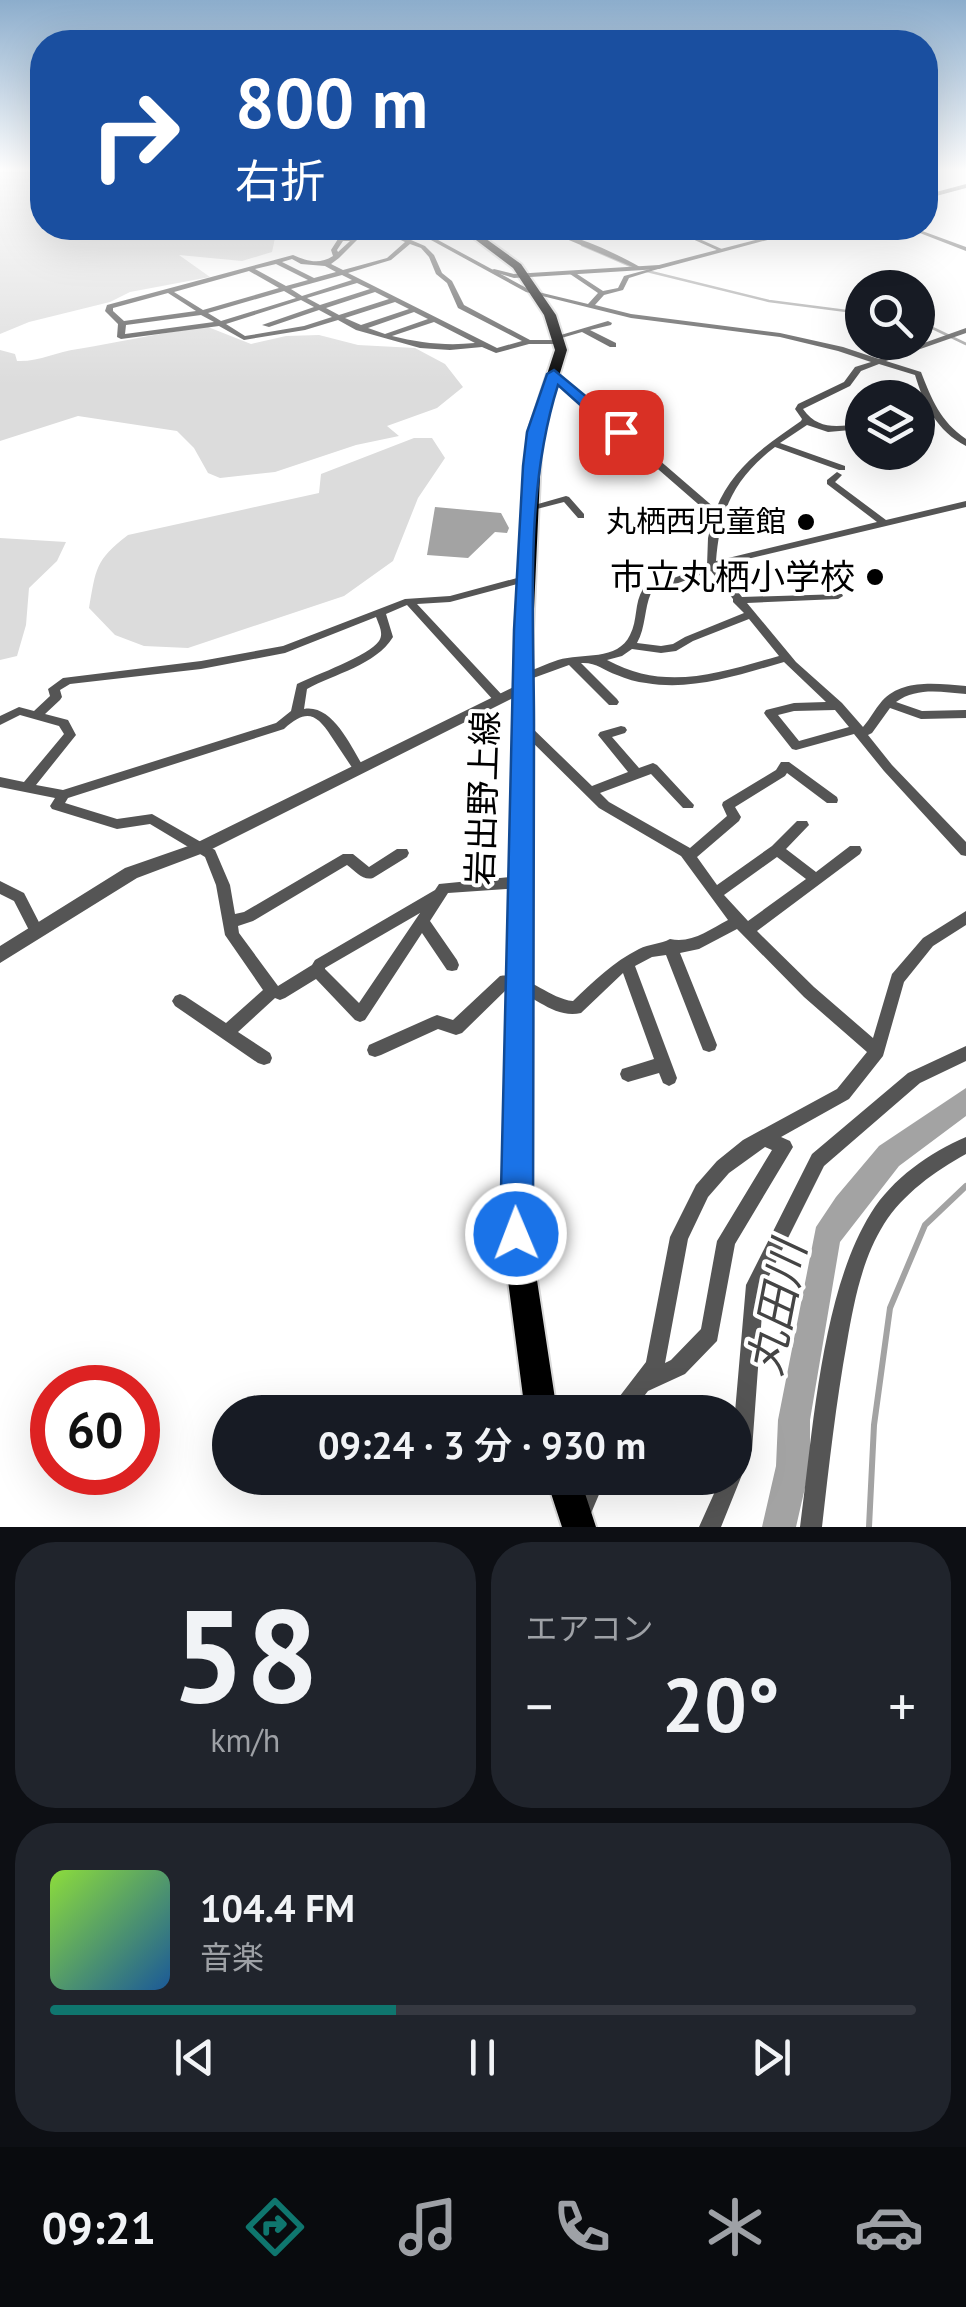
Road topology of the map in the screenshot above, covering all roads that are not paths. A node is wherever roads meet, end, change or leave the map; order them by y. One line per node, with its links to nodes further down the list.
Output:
1 (339, 242): 11 (street)
2 (352, 242): 11 (street)
3 (408, 242): 18 (street)
4 (411, 242): 52 (street)
5 (439, 242): 17 (street)
6 (487, 242): 23 (main road)
7 (580, 242): 14 (street)
8 (704, 242): 10 (street)
9 (752, 242): 10 (street)
10 (722, 250): 15 (street)
11 (337, 257): 13 (street)
12 (277, 262): 13 (street); 16 (street); 21 (street)
13 (326, 264): 18 (street)
14 (637, 267): 15 (street); 19 (street)
15 (658, 267): 27 (street)
16 (251, 270): 20 (street); 25 (street)
17 (494, 271): 23 (street); 23 (street)
18 (336, 272): 21 (street); 22 (street)
19 (572, 273): 23 (street); 27 (street)
20 (226, 278): 24 (street); 29 (street)
21 (310, 280): 25 (street)
22 (356, 281): 26 (street); 30 (street)
23 (528, 284): 33 (street); 51 (main road)
24 (198, 285): 28 (street); 32 (street)
25 (284, 288): 29 (street); 30 (street)
26 (374, 290): 31 (street); 34 (street)
27 (602, 292): 33 (street)
28 (171, 293): 36 (street); 40 (street)
29 (257, 296): 32 (street)
30 (302, 298): 34 (street); 37 (street)
31 (394, 300): 35 (street); 38 (street)
32 (230, 304): 36 (street)
33 (590, 306): 57 (street)
34 (320, 307): 38 (street); 42 (street)
35 (413, 310): 39 (street); 44 (street)
36 (200, 313): 40 (street); 41 (street)
37 (248, 314): 41 (street); 42 (street)
38 (340, 318): 44 (street); 48 (street)
39 (432, 320): 45 (street); 50 (street)
40 (120, 321): 41 (street)
41 (218, 324): 48 (street)
42 (266, 325): 48 (street)
43 (604, 327): 47 (street)
44 (359, 328): 50 (street)
45 (453, 330): 54 (street); 55 (street)
46 (966, 330): 49 (street)
47 (586, 331): 51 (street); 56 (street)
48 (278, 333)
49 (952, 335): 53 (street); 57 (street)
50 (384, 337): 54 (street)
51 (558, 340): 52 (street); 58 (main road, 岩出野上線)
52 (530, 342): 55 (street)
53 (966, 343)
54 (417, 344): 55 (street)
55 (481, 344)
56 (613, 344)
57 (882, 362): 59 (street); 61 (street)
58 (554, 374): 66 (main road, 岩出野上線); 68 (street)
59 (920, 380)
60 (935, 418): 63 (street)
61 (805, 421): 62 (street); 64 (street)
62 (845, 428)
63 (966, 442)
64 (773, 444): 68 (street); 69 (street)
65 (966, 504): 69 (street)
66 (529, 508): 67 (street); 71 (main road, 岩出野上線)
67 (581, 516)
68 (719, 517): 70 (street)
69 (884, 524): 70 (street)
70 (711, 567): 73 (street); 77 (street)
71 (528, 578): 74 (street); 81 (main road, 岩出野上線)
72 (838, 596): 73 (street)
73 (737, 600): 76 (street)
74 (409, 601): 75 (street); 83 (street)
75 (380, 612): 87 (street); 89 (street)
76 (750, 615): 77 (street); 78 (street)
77 (630, 645): 79 (street)
78 (786, 658): 79 (street); 86 (street)
79 (597, 660): 80 (street)
80 (572, 661): 81 (street); 84 (street)
81 (525, 681): 83 (street); 91 (main road, 岩出野上線)
82 (966, 690): 85 (street)
83 (499, 699): 94 (street)
84 (613, 702)
85 (887, 702): 88 (street); 93 (street)
86 (838, 706): 93 (street); 93 (street)
87 (297, 712): 94 (street); 99 (street)
88 (966, 714)
89 (38, 715): 90 (street); 97 (street)
90 (0, 722)
91 (525, 728): 98 (street); 110 (main road, 岩出野上線)
92 (621, 730): 95 (street)
93 (860, 731): 106 (street)
94 (359, 769): 103 (street)
95 (637, 774): 98 (street); 101 (street)
96 (0, 782): 97 (street)
97 (26, 788): 99 (street)
98 (590, 791): 108 (street)
99 (63, 795): 103 (street)
100 (832, 800): 108 (street)
101 (688, 805)
102 (802, 826): 104 (street)
103 (200, 848): 115 (street); 118 (street)
104 (777, 850): 109 (street); 113 (street)
105 (855, 850): 109 (street)
106 (966, 850)
107 (402, 853): 115 (street)
108 (690, 856): 113 (street)
109 (817, 880): 117 (street)
110 (520, 882): 112 (street); 124 (main road, 岩出野上線)
111 (0, 887): 118 (street)
112 (440, 894): 116 (street); 123 (street)
113 (716, 894): 117 (street)
114 (966, 918): 130 (street)
115 (230, 922): 125 (street)
116 (422, 922): 122 (street); 123 (street)
117 (743, 926): 119 (street); 130 (street)
118 (36, 932): 120 (street)
119 (670, 946): 121 (street); 128 (street)
120 (0, 955)
121 (627, 963): 124 (street); 133 (street)
122 (452, 965)
123 (316, 970): 125 (street)
124 (518, 981): 129 (street); 137 (main road, 岩出野上線)
125 (273, 991): 127 (street)
126 (180, 1001): 127 (street)
127 (227, 1032): 132 (street)
128 (708, 1045)
129 (376, 1050)
130 (878, 1051): 134 (street)
131 (966, 1053): 139 (street)
132 (264, 1058)
133 (628, 1074)
134 (765, 1138): 136 (street); 136 (street)
135 (966, 1146): 145 (street)
136 (642, 1384): 138 (street)
137 (540, 1395)
138 (633, 1395)
139 (746, 1395)
140 (569, 1495): 143 (main road)
141 (590, 1495): 143 (street)
142 (724, 1495): 144 (street)
143 (580, 1525)
144 (710, 1527)
145 (811, 1527)

